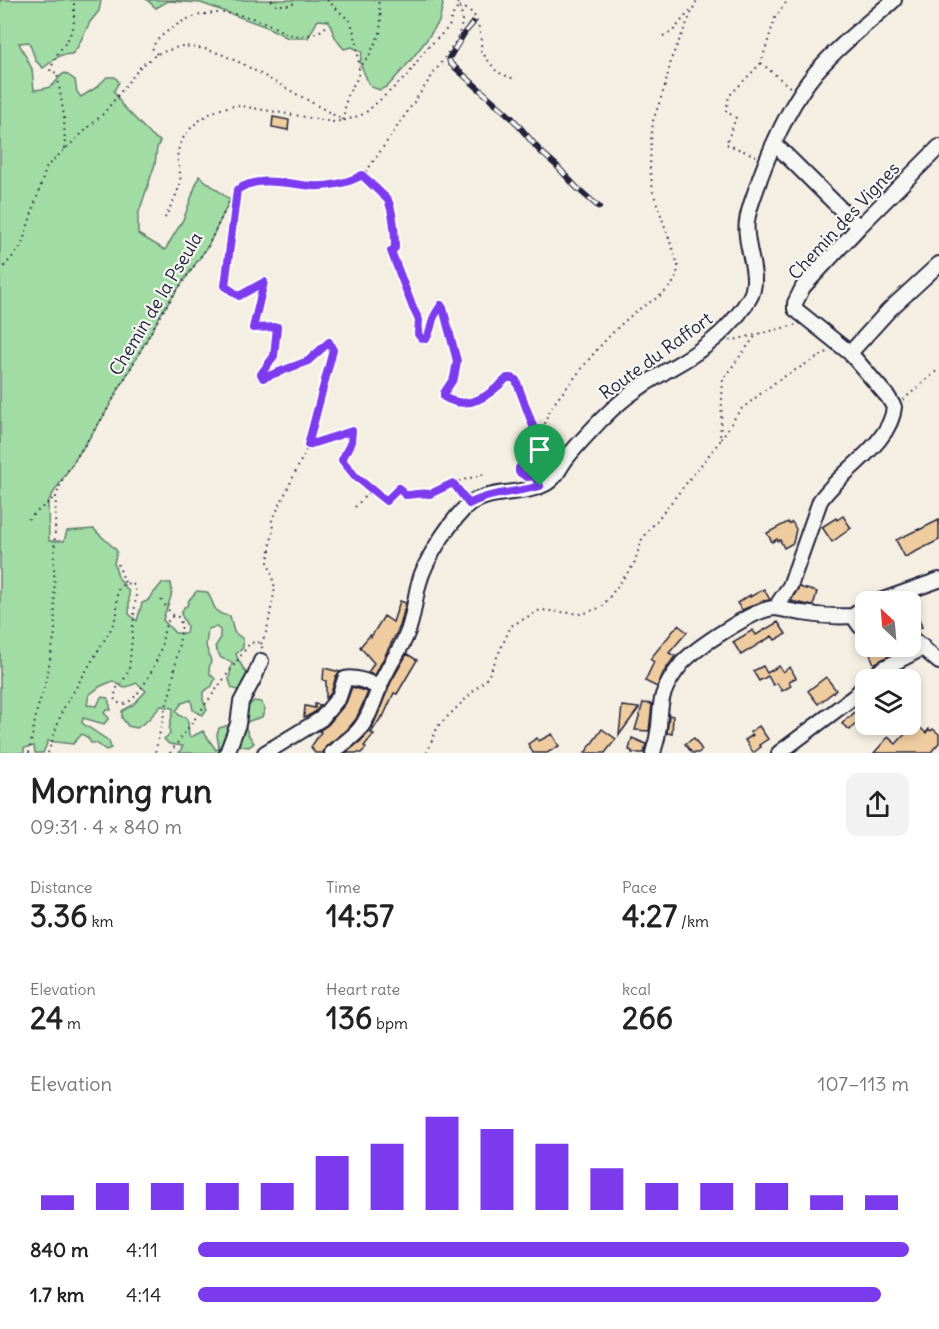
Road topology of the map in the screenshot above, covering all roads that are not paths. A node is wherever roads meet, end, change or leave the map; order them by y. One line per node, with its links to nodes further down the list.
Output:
1 (894, 0): 2 (street, Route du Raffort)
2 (773, 146): 4 (street); 16 (street, Route du Raffort)
3 (939, 147): 4 (street, Chemin des Vignes)
4 (859, 227): 6 (street, Chemin des Vignes)
5 (939, 264): 6 (street)
6 (845, 349): 9 (street, Chemin des Vignes)
7 (939, 580): 8 (street)
8 (908, 591)
9 (777, 608): 10 (street); 21 (street)
10 (853, 616): 11 (street)
11 (855, 619)
12 (922, 646): 14 (street); 15 (street)
13 (261, 660): 18 (street)
14 (939, 662)
15 (882, 669)
16 (380, 688): 19 (street); 20 (street)
17 (855, 696): 22 (street)
18 (228, 753)
19 (265, 753)
20 (332, 753)
21 (653, 753)
22 (779, 753)

